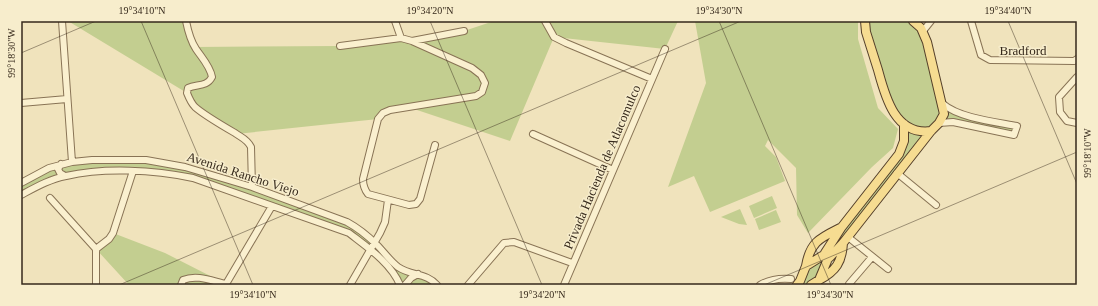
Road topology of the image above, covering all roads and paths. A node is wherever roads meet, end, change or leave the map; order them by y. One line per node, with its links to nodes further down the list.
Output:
1 (62, 21): 18 (street)
2 (186, 21): 35 (street)
3 (395, 21): 11 (street)
4 (544, 21): 17 (street, Privada Hacienda de Atlacomulco)
5 (866, 21): 23 (main road)
6 (913, 21): 10 (main road)
7 (931, 21): 10 (street)
8 (971, 21): 15 (street, Bradford)
9 (464, 31): 12 (street)
10 (923, 31): 20 (main road)
11 (401, 38): 12 (street); 13 (street)
12 (412, 41): 40 (street)
13 (340, 46)
14 (665, 49): 17 (street, Privada Hacienda de Atlacomulco)
15 (1077, 59)
16 (1077, 77): 22 (street)
17 (652, 79): 29 (street, Privada Hacienda de Atlacomulco)
18 (67, 99): 19 (street); 27 (street)
19 (21, 103)
20 (943, 104): 21 (main road); 21 (street)
21 (939, 123): 24 (main road)
22 (1077, 123)
23 (904, 124): 24 (main road); 44 (main road)
24 (931, 131): 31 (main road)
25 (533, 134): 29 (street, Privada Hacienda de Atlacomulco)
26 (435, 145): 40 (street)
27 (72, 162): 28 (street, Avenida Rancho Viejo); 33 (street, Avenida Rancho Viejo)
28 (61, 164): 32 (street); 34 (street, Avenida Rancho Viejo)
29 (613, 170): 51 (street, Privada Hacienda de Atlacomulco)
30 (133, 171): 32 (street, Avenida Rancho Viejo); 36 (street, Avenida Rancho Viejo); 47 (street)
31 (897, 173): 41 (street); 45 (main road)
32 (65, 176): 37 (street, Avenida Rancho Viejo)
33 (236, 182): 35 (street, Avenida Rancho Viejo); 36 (street)
34 (21, 183)
35 (252, 187): 39 (street, Avenida Rancho Viejo)
36 (233, 192): 42 (street, Avenida Rancho Viejo)
37 (21, 195)
38 (50, 198): 47 (street)
39 (286, 199): 43 (street); 46 (street, Avenida Rancho Viejo)
40 (388, 200): 46 (street)
41 (936, 205)
42 (272, 206): 43 (street, Avenida Rancho Viejo); 57 (street)
43 (283, 210): 48 (street, Avenida Rancho Viejo)
44 (841, 228): 50 (main road); 52 (main road)
45 (845, 240): 49 (street); 50 (main road); 55 (main road)
46 (375, 243): 48 (street); 54 (street, Avenida Rancho Viejo)
47 (96, 249): 59 (street)
48 (370, 249): 61 (street); 62 (street, Avenida Rancho Viejo)
49 (872, 256): 53 (street); 58 (street)
50 (825, 258): 52 (main road); 55 (main road)
51 (572, 263): 65 (street, Privada Hacienda de Atlacomulco); 66 (street, Privada Hacienda de Atlacomulco)
52 (806, 266): 56 (main road)
53 (888, 269)
54 (418, 274): 63 (street); 64 (street, Avenida Rancho Viejo)
55 (819, 280): 68 (main road)
56 (798, 283): 67 (street)
57 (227, 284): 60 (street)
58 (849, 284)
59 (96, 285)
60 (181, 285)
61 (350, 285)
62 (400, 285)
63 (405, 285)
64 (437, 285)
65 (468, 285)
66 (564, 285)
67 (760, 285)
68 (811, 285)

